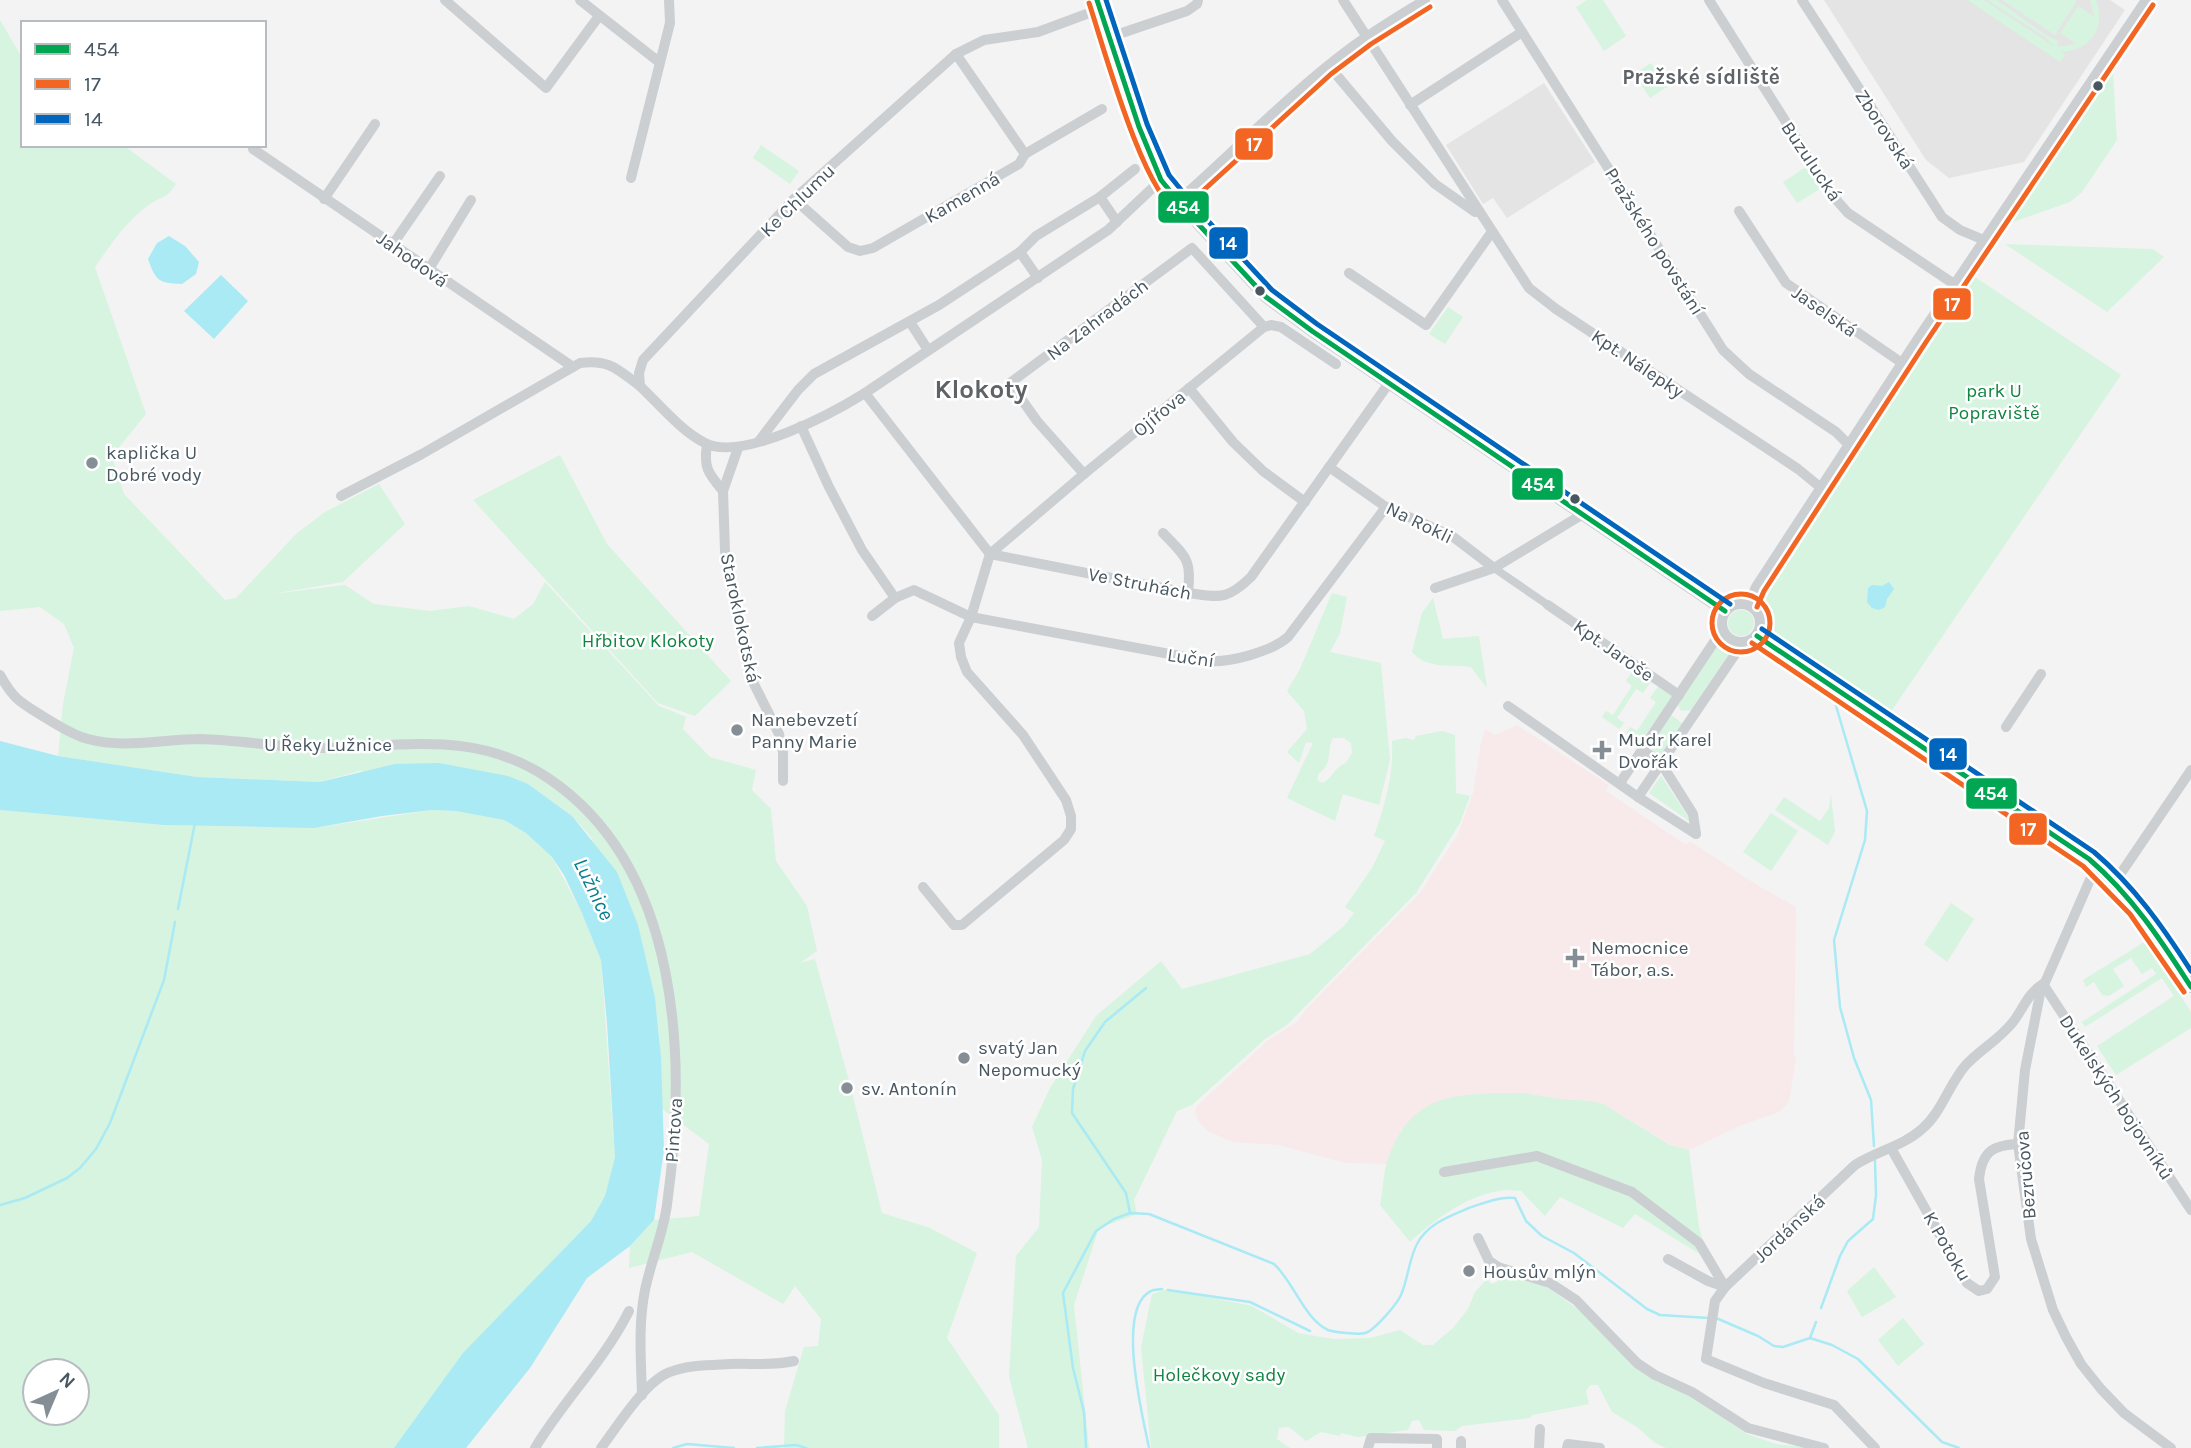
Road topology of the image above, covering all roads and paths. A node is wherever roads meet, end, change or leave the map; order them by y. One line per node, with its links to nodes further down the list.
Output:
1 (445, 0): 12 (street)
2 (580, 0): 12 (street)
3 (669, 0): 17 (street)
4 (1198, 0): 14 (street)
5 (1343, 0): 15 (street, Kpt. Nálepky)
6 (1425, 0): 15 (street)
7 (1502, 0): 13 (street, Pražského povstání)
8 (1709, 0): 43 (street, Buzulucká)
9 (1802, 0): 37 (street, Zborovská)
10 (2141, 2): 37 (street)
11 (1099, 5): 14 (street); 16 (street, Ke Chlumu)
12 (598, 16): 17 (street)
13 (1522, 32): 19 (street); 56 (street, Pražského povstání)
14 (1110, 37): 27 (street)
15 (1367, 38): 18 (street); 19 (street, Kpt. Nálepky)
16 (956, 54): 23 (street); 30 (street, Ke Chlumu)
17 (659, 62): 26 (street)
18 (1329, 66): 32 (street); 34 (street, Kpt. Nálepky)
19 (1410, 105): 34 (street, Kpt. Nálepky)
20 (1102, 109): 23 (street)
21 (375, 124): 29 (street)
22 (253, 149): 29 (street, Jahodová)
23 (1025, 154): 30 (street, Kamenná)
24 (1135, 169): 28 (street)
25 (440, 176): 38 (street)
26 (631, 178)
27 (1161, 180): 32 (street); 35 (street)
28 (1100, 197): 35 (street); 39 (street)
29 (324, 199): 38 (street, Jahodová)
30 (794, 199): 51 (street, Ke Chlumu)
31 (471, 201): 40 (street)
32 (1178, 201): 50 (street)
33 (1739, 211): 47 (street, Jaselská)
34 (1480, 216): 36 (street, Kpt. Nálepky)
35 (1117, 222): 42 (street)
36 (1491, 233): 41 (street); 61 (street, Kpt. Nálepky)
37 (1984, 240): 43 (street)
38 (393, 244): 40 (street, Jahodová)
39 (1020, 252): 42 (street); 44 (street)
40 (429, 269): 49 (street, Jahodová)
41 (1349, 273)
42 (1038, 278): 46 (street)
43 (1954, 284): 47 (street)
44 (910, 321): 46 (street); 55 (street)
45 (1264, 327): 48 (street); 52 (street, Ojířova); 60 (street, Na Zahradách)
46 (928, 350): 53 (street)
47 (1902, 363): 56 (street)
48 (1336, 364)
49 (573, 367): 51 (street); 63 (street)
50 (1389, 383): 59 (street, Ve Struhách); 66 (street)
51 (640, 386): 57 (street)
52 (1189, 388): 60 (street, Ojířova); 64 (street)
53 (865, 393): 54 (street); 68 (street)
54 (801, 426): 55 (street); 72 (street)
55 (758, 443): 58 (street)
56 (1848, 444): 61 (street)
57 (707, 445): 58 (street); 62 (street)
58 (738, 448): 62 (street, Staroklokotská)
59 (1329, 467): 64 (street, Ve Struhách); 65 (street, Na Rokli)
60 (1084, 474): 68 (street, Ojířova)
61 (1820, 487): 73 (street)
62 (723, 491): 91 (street, Staroklokotská)
63 (341, 496)
64 (1304, 502): 71 (street, Ve Struhách)
65 (1386, 507): 69 (street, Na Rokli); 77 (street, Luční)
66 (1583, 514): 69 (street); 75 (street)
67 (1163, 533): 71 (street)
68 (990, 554): 71 (street, Ve Struhách); 77 (street)
69 (1494, 568): 70 (street); 74 (street)
70 (1435, 588)
71 (1188, 593)
72 (895, 598): 76 (street); 77 (street, Luční)
73 (1749, 604): 75 (street); 79 (street)
74 (1548, 606): 83 (street, Kpt. Jaroše)
75 (1725, 611): 78 (street)
76 (872, 616)
77 (971, 617): 97 (street)
78 (1722, 630): 80 (street); 83 (street)
79 (1757, 636): 80 (street); 94 (street)
80 (1745, 643): 86 (street)
81 (2041, 674): 87 (street)
82 (1, 676): 95 (street, U Řeky Lužnice)
83 (1679, 695): 85 (street)
84 (1508, 706): 92 (street)
85 (1670, 708): 86 (street); 88 (street)
86 (1689, 722): 89 (street)
87 (2006, 727)
88 (1642, 750): 89 (street); 92 (street)
89 (1661, 763): 93 (street); 93 (street)
90 (2191, 770): 96 (street)
91 (783, 781)
92 (1620, 783): 93 (street)
93 (1638, 797)
94 (2096, 866): 96 (street); 98 (street, Bezručova)
95 (629, 870): 109 (street, Pintova)
96 (2115, 882): 99 (street)
97 (923, 887)
98 (2043, 984): 100 (street, Bezručova); 101 (street, Jordánská); 103 (street, Dukelských bojovníků)
99 (2191, 987)
100 (2018, 1144): 101 (street, K Potoku); 120 (street, Bezručova)
101 (1891, 1148): 106 (street, Jordánská)
102 (1444, 1172): 106 (street)
103 (2191, 1210)
104 (1478, 1238): 118 (street)
105 (1668, 1259): 106 (street)
106 (1725, 1287): 119 (street, Jordánská)
107 (629, 1311): 112 (street)
108 (794, 1361): 109 (street)
109 (642, 1395): 113 (street)
110 (1539, 1429): 115 (street)
111 (1437, 1443): 114 (street)
112 (535, 1448)
113 (601, 1448)
114 (1368, 1448)
115 (1539, 1448)
116 (1567, 1448): 117 (street)
117 (1600, 1448)
118 (1824, 1448)
119 (1875, 1448)
120 (2171, 1448)

